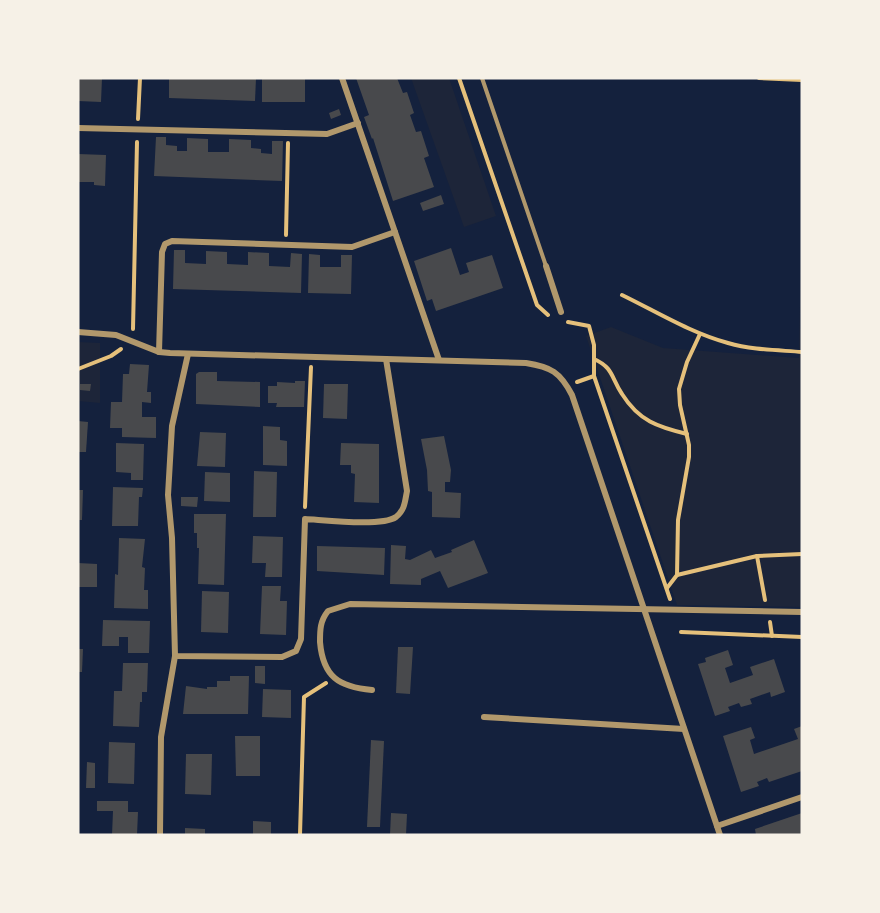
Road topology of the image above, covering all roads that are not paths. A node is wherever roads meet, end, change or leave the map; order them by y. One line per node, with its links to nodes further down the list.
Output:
1 (342, 78): 3 (street)
2 (482, 78): 6 (lane)
3 (358, 123): 4 (street); 5 (street)
4 (78, 128)
5 (395, 232): 9 (street); 12 (street)
6 (546, 266): 7 (street)
7 (561, 312)
8 (78, 332): 9 (street)
9 (159, 352): 10 (street)
10 (188, 354): 11 (street); 15 (street)
11 (386, 359): 12 (street); 15 (street)
12 (438, 360): 13 (street)
13 (644, 610): 14 (street); 16 (street); 18 (street)
14 (802, 612)
15 (175, 656): 21 (street)
16 (372, 690)
17 (484, 717): 18 (street)
18 (684, 729): 20 (street)
19 (802, 797): 20 (street)
20 (717, 826): 22 (street)
21 (160, 835)
22 (720, 835)

